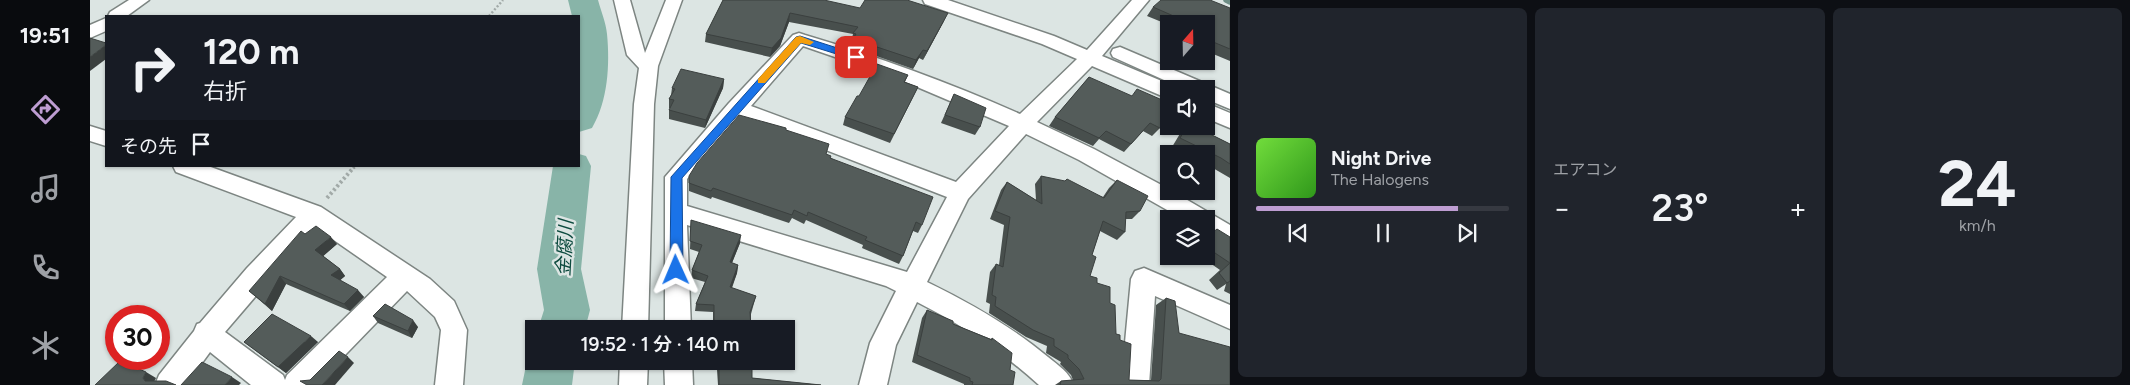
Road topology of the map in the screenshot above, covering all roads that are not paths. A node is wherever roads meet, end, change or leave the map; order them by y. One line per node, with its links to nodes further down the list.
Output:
1 (141, 0): 7 (street)
2 (622, 0): 11 (street)
3 (674, 0): 11 (street)
4 (931, 0): 10 (street)
5 (976, 0): 10 (street)
6 (1141, 0): 10 (street)
7 (118, 15)
8 (105, 23): 9 (street)
9 (90, 33)
10 (1096, 51): 12 (street); 13 (street); 19 (street)
11 (649, 66): 32 (street)
12 (1177, 80)
13 (1160, 87)
14 (1215, 94): 15 (street)
15 (1230, 102)
16 (736, 108): 19 (street); 23 (street); 25 (street)
17 (1215, 114): 18 (street)
18 (1230, 121)
19 (1023, 124): 23 (street); 24 (street)
20 (90, 133): 21 (street)
21 (105, 138)
22 (187, 167): 26 (street)
23 (960, 193): 30 (street)
24 (1187, 210)
25 (675, 212): 30 (street); 33 (street)
26 (313, 214): 29 (street); 34 (street)
27 (1215, 227): 28 (street)
28 (1230, 237)
29 (405, 276): 39 (street); 40 (street)
30 (912, 286): 43 (street); 44 (street)
31 (1230, 317): 45 (street)
32 (635, 320)
33 (678, 320)
34 (206, 333): 37 (street); 38 (street)
35 (634, 370): 41 (street)
36 (678, 370): 42 (street)
37 (169, 385)
38 (273, 385)
39 (297, 385)
40 (449, 385)
41 (633, 385)
42 (679, 385)
43 (873, 385)
44 (1060, 385)
45 (1135, 385)

